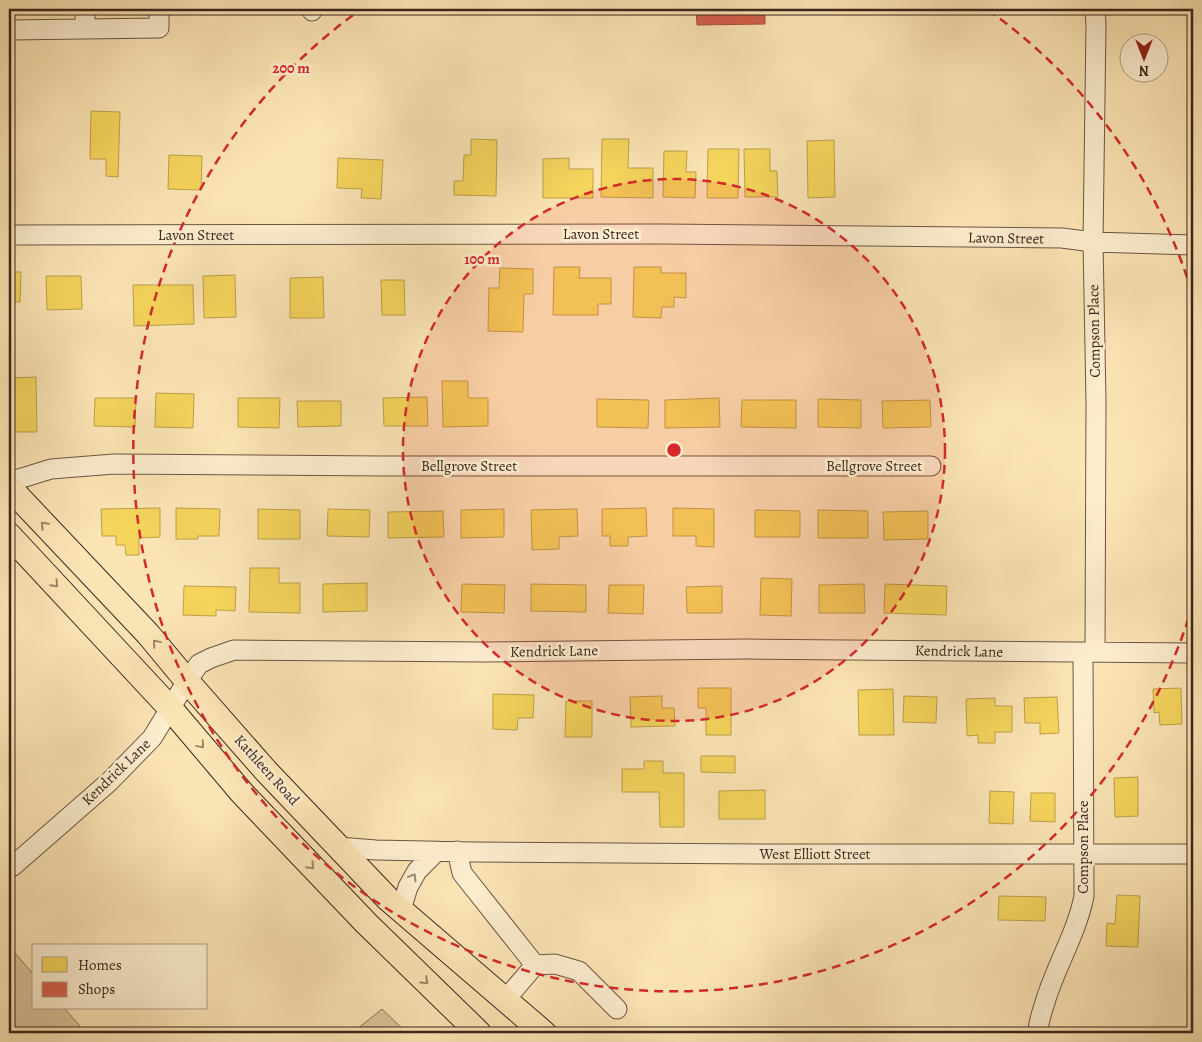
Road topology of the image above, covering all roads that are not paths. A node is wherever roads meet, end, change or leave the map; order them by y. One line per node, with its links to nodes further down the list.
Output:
1 (85, 9): 4 (street)
2 (159, 9): 4 (street)
3 (1095, 9): 7 (street, Compson Place)
4 (85, 29): 5 (street)
5 (9, 30)
6 (9, 235): 7 (street, Lavon Street)
7 (1093, 242): 8 (street, Lavon Street); 13 (street, Compson Place)
8 (1193, 245)
9 (931, 466): 10 (street, Bellgrove Street)
10 (9, 482)
11 (9, 487): 15 (main road, Kathleen Road, one-way to 11)
12 (9, 535): 16 (main road, one-way to 16)
13 (1089, 652): 14 (street, Kendrick Lane); 15 (street, Kendrick Lane); 20 (street, Compson Place)
14 (1193, 653)
15 (187, 681): 16 (street, Kendrick Lane); 17 (main road, Kathleen Road)
16 (170, 708): 22 (street, Kendrick Lane); 27 (main road, one-way to 27)
17 (338, 847): 18 (street, West Elliott Street); 23 (main road, Kathleen Road)
18 (437, 851): 19 (street, West Elliott Street); 23 (street, one-way to 18)
19 (457, 851): 20 (street, West Elliott Street); 24 (street)
20 (1083, 854): 21 (street, West Elliott Street); 29 (street, Compson Place)
21 (1193, 854)
22 (9, 868)
23 (401, 910): 25 (main road, Kathleen Road)
24 (535, 966): 25 (street); 26 (street)
25 (505, 1000): 28 (main road, Kathleen Road)
26 (617, 1009)
27 (479, 1033)
28 (544, 1033)
29 (1038, 1033)

